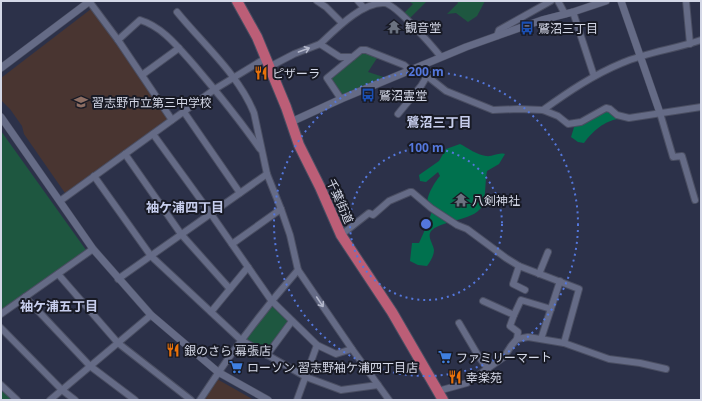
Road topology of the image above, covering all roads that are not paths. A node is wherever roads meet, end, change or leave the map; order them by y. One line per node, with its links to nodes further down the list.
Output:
1 (88, 1): 16 (street); 24 (street); 27 (street)
2 (237, 1): 25 (highway, 千葉街道)
3 (317, 1): 14 (street)
4 (358, 1): 10 (street)
5 (551, 1): 15 (street)
6 (558, 1): 13 (street)
7 (606, 1): 12 (street)
8 (621, 1): 22 (street)
9 (686, 1): 19 (street)
10 (364, 8): 14 (street); 23 (street)
11 (177, 12): 32 (street)
12 (573, 12): 13 (street); 31 (street)
13 (565, 14): 15 (street)
14 (342, 23): 18 (street)
15 (497, 36): 23 (street)
16 (118, 40): 20 (street); 29 (street)
17 (701, 40): 19 (street)
18 (320, 44): 21 (street); 25 (street, one-way to 18)
19 (690, 44): 22 (street)
20 (179, 48): 29 (street); 33 (street)
21 (352, 56): 28 (street); 34 (street)
22 (640, 57): 31 (street); 38 (street)
23 (441, 58): 26 (street)
24 (1, 62)
25 (267, 62): 32 (street); 42 (highway, 千葉街道)
26 (423, 65): 28 (street); 30 (street)
27 (1, 68)
28 (411, 71): 34 (street)
29 (142, 75): 41 (street)
30 (427, 76): 36 (street); 39 (street)
31 (594, 76): 36 (street)
32 (234, 77): 33 (street); 44 (street)
33 (215, 89): 37 (street); 44 (street)
34 (341, 99): 42 (street)
35 (701, 107): 38 (street)
36 (543, 110): 38 (street)
37 (184, 112): 41 (street); 48 (street)
38 (660, 113): 49 (street)
39 (398, 114)
40 (1, 117): 50 (street)
41 (172, 120): 43 (street)
42 (291, 122): 54 (highway, 千葉街道)
43 (152, 134): 45 (street); 52 (street)
44 (262, 152): 46 (street)
45 (125, 154): 47 (street); 53 (street)
46 (267, 174): 48 (street); 51 (street)
47 (94, 176): 50 (street); 58 (street)
48 (240, 193): 52 (street)
49 (695, 200)
50 (60, 201): 56 (street)
51 (281, 209): 55 (street); 61 (street)
52 (211, 214): 53 (street); 55 (street)
53 (181, 234): 58 (street); 66 (street)
54 (341, 234): 59 (street); 95 (highway, 千葉街道)
55 (232, 244): 60 (street)
56 (94, 248): 62 (street); 64 (street)
57 (548, 252): 63 (street)
58 (151, 256): 64 (street); 72 (street)
59 (519, 266): 63 (street); 67 (street)
60 (248, 267): 66 (street); 69 (street)
61 (298, 270): 69 (street); 85 (street, one-way to 85)
62 (58, 274): 68 (street); 82 (street)
63 (539, 274): 65 (street)
64 (118, 278): 74 (street)
65 (560, 281): 71 (street); 83 (street)
66 (230, 289): 72 (street)
67 (526, 290)
68 (25, 297): 73 (street); 87 (street)
69 (271, 300): 76 (street); 81 (street)
70 (483, 301): 75 (street)
71 (551, 310): 75 (street); 79 (street)
72 (211, 312): 81 (street)
73 (1, 314)
74 (150, 315): 82 (street); 90 (street)
75 (514, 315): 80 (street)
76 (292, 321): 84 (street); 86 (street)
77 (459, 323): 88 (street)
78 (1, 328): 94 (street)
79 (541, 338): 80 (street); 83 (street)
80 (517, 339): 88 (street)
81 (242, 340): 86 (street); 90 (street)
82 (118, 343): 87 (street); 100 (street)
83 (564, 343): 89 (street)
84 (317, 345): 85 (street); 91 (street)
85 (352, 349): 93 (street)
86 (267, 355): 91 (street)
87 (90, 366): 94 (street); 99 (street)
88 (488, 369): 95 (street)
89 (666, 369)
90 (218, 372): 101 (street); 102 (street)
91 (306, 377): 93 (street); 103 (street)
92 (1, 385): 96 (street)
93 (378, 385): 104 (street)
94 (62, 390): 97 (street); 98 (street)
95 (440, 396)
96 (17, 400)
97 (50, 400)
98 (76, 400)
99 (135, 400)
100 (191, 400)
101 (200, 400)
102 (268, 400)
103 (296, 400)
104 (389, 400)

